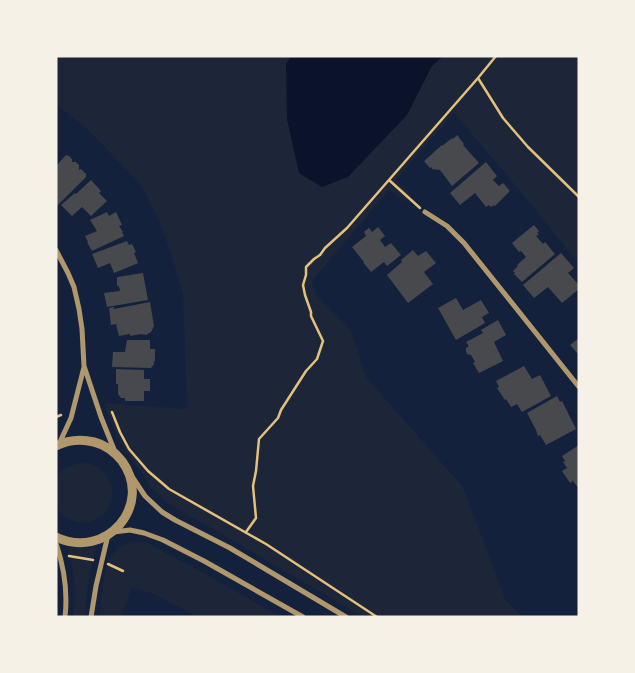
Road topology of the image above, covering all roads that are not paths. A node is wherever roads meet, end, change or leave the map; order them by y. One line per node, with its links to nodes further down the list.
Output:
1 (424, 212): 4 (street)
2 (56, 251): 3 (street)
3 (84, 366): 5 (street); 6 (street)
4 (579, 387)
5 (58, 445): 6 (street)
6 (116, 454): 7 (street)
7 (127, 468): 8 (street); 14 (street)
8 (110, 534): 9 (street); 12 (street); 13 (street)
9 (56, 537)
10 (56, 543): 11 (street)
11 (65, 617)
12 (91, 617)
13 (303, 617)
14 (346, 617)

